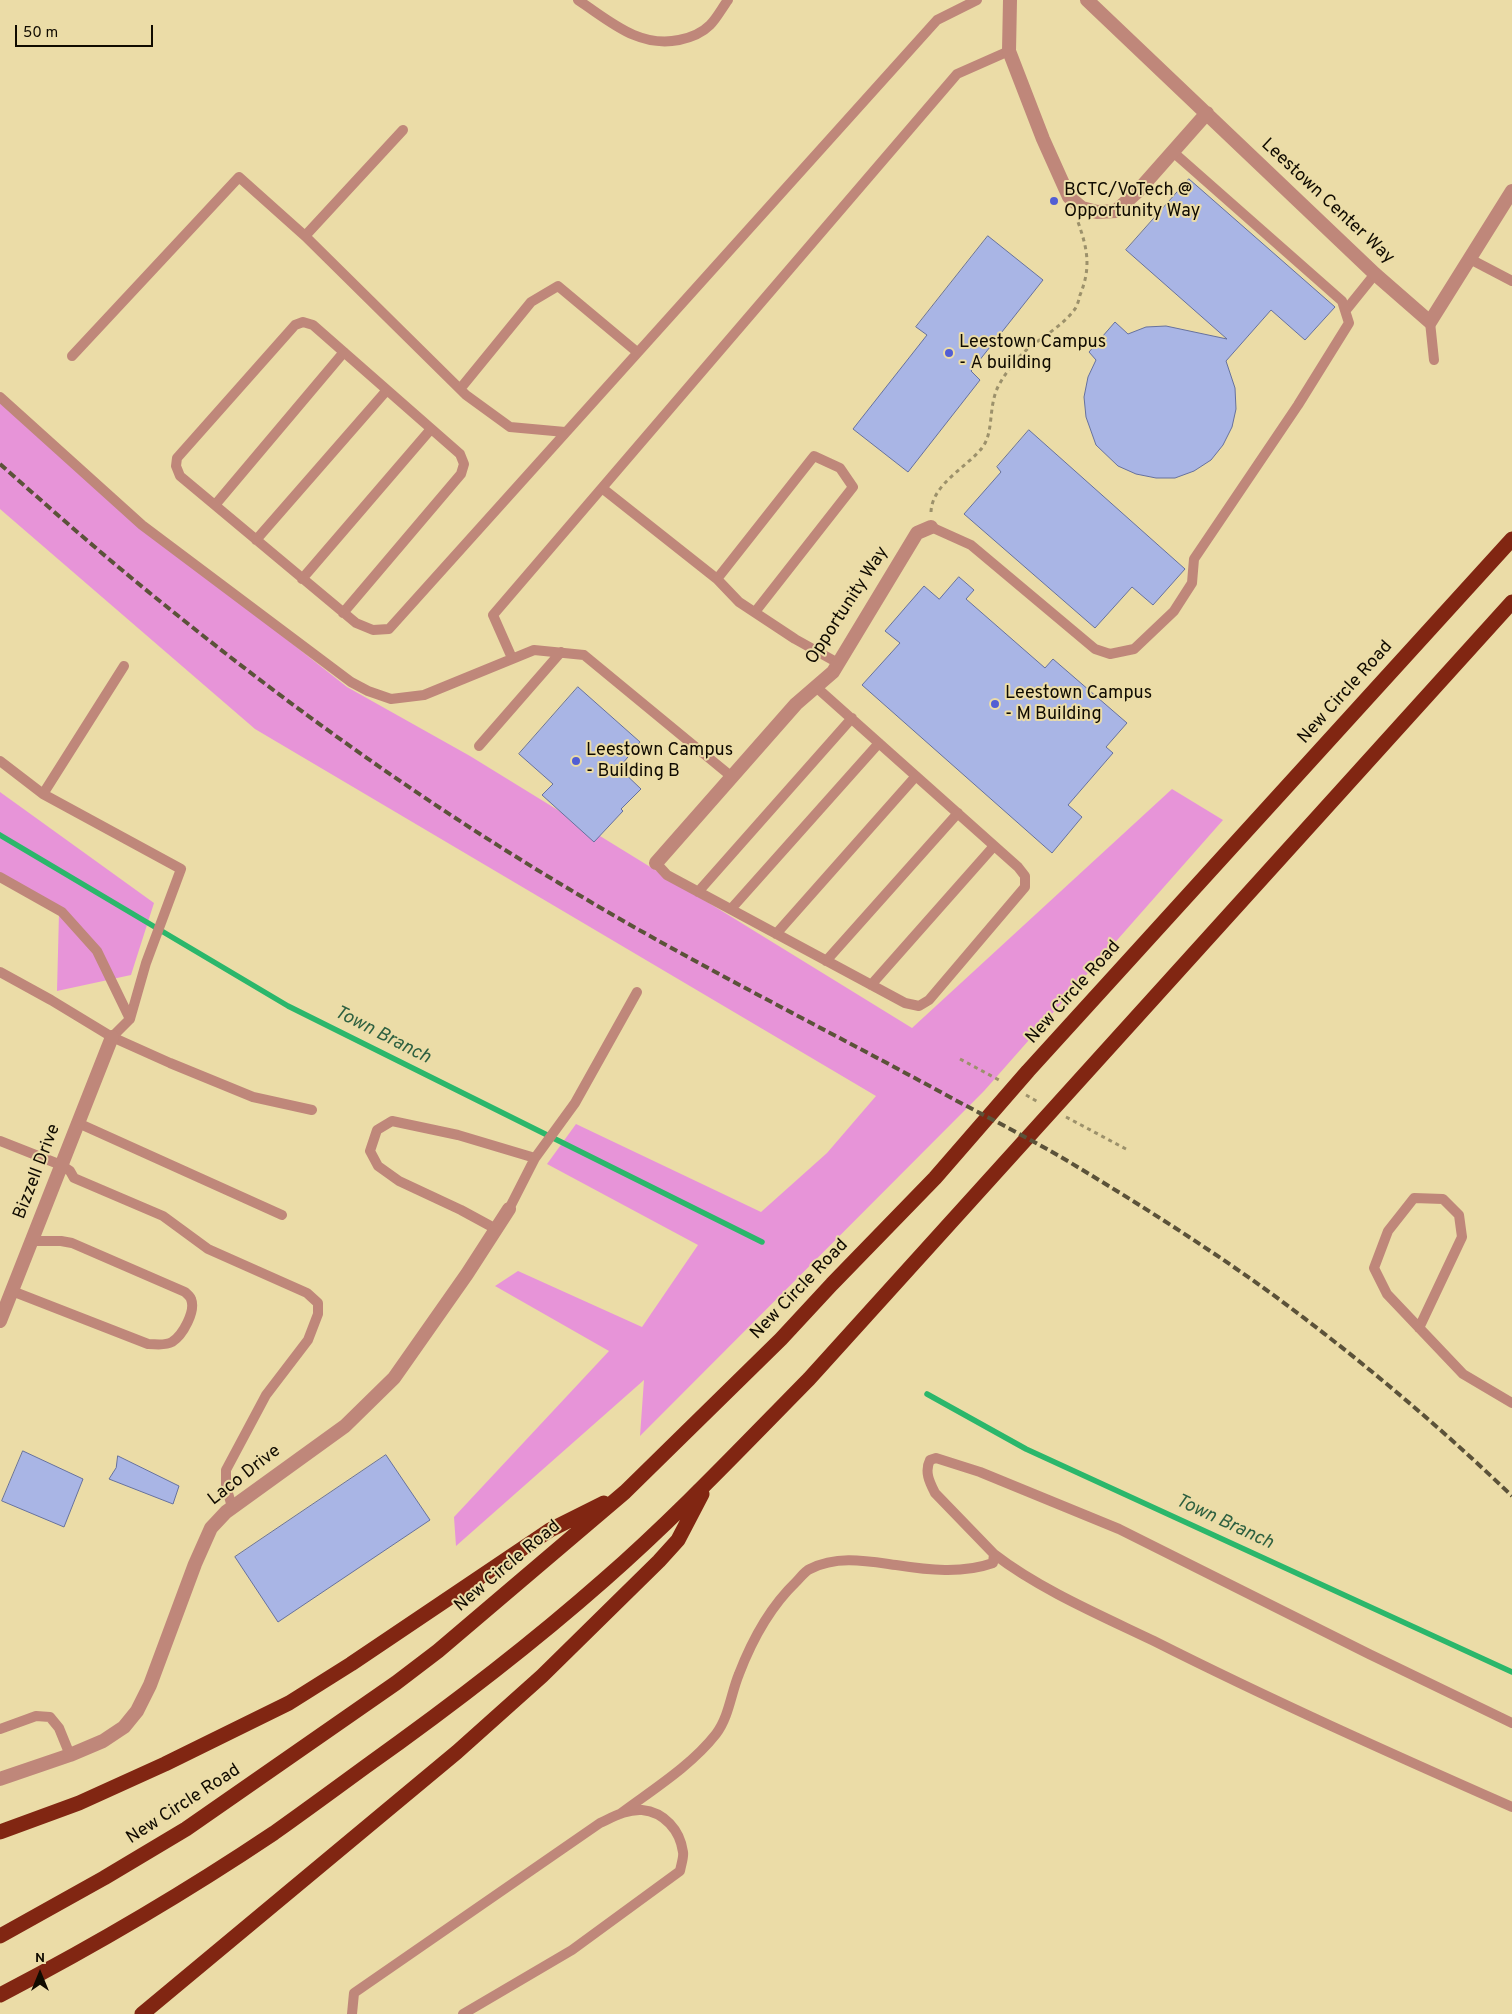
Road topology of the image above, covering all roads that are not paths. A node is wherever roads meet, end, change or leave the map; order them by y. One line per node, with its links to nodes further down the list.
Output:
1 (578, 0): 2 (lane)
2 (728, 0)
3 (977, 0): 18 (lane)
4 (1010, 0): 6 (street)
5 (1087, 0): 7 (street, Leestown Center Way)
6 (1009, 50): 9 (street); 26 (lane)
7 (1207, 113): 9 (street); 13 (street, Leestown Center Way)
8 (403, 130): 11 (lane)
9 (1173, 152): 15 (lane)
10 (1510, 197): 12 (street)
11 (305, 236): 19 (lane); 21 (lane)
12 (1470, 259): 14 (lane); 16 (street)
13 (1376, 274): 15 (lane); 16 (street, Leestown Center Way)
14 (1512, 281)
15 (1346, 310): 28 (lane)
16 (1430, 322): 20 (lane)
17 (344, 352): 22 (lane); 27 (lane); 27 (lane)
18 (637, 352): 21 (lane); 25 (lane)
19 (72, 356)
20 (1434, 360)
21 (460, 389): 25 (lane)
22 (387, 390): 24 (lane); 30 (lane)
23 (0, 397): 37 (lane)
24 (431, 429): 31 (lane); 35 (lane)
25 (565, 432): 35 (lane)
26 (602, 488): 32 (lane); 37 (lane)
27 (215, 505): 30 (lane)
28 (931, 527): 38 (street, Opportunity Way)
29 (1512, 539): 75 (highway, New Circle Road)
30 (256, 540): 31 (lane)
31 (302, 578): 35 (lane)
32 (718, 579): 34 (lane); 34 (lane)
33 (1512, 602): 74 (highway)
34 (755, 612): 38 (lane)
35 (344, 613)
36 (561, 652): 37 (lane); 43 (lane); 46 (lane)
37 (512, 658)
38 (838, 663): 40 (street, Opportunity Way)
39 (124, 666): 47 (lane)
40 (816, 687): 41 (lane); 46 (street, Opportunity Way)
41 (852, 718): 42 (lane); 52 (lane)
42 (879, 743): 45 (lane); 53 (lane)
43 (479, 746)
44 (0, 761): 47 (lane)
45 (916, 776): 48 (lane); 54 (lane)
46 (732, 777): 50 (street, Opportunity Way)
47 (43, 794): 59 (lane)
48 (958, 813): 49 (lane); 55 (lane)
49 (994, 846): 57 (lane); 57 (lane)
50 (656, 863): 52 (lane)
51 (0, 877): 59 (lane)
52 (698, 892): 53 (lane)
53 (731, 909): 54 (lane)
54 (776, 934): 55 (lane)
55 (826, 961): 57 (lane)
56 (0, 972): 60 (lane)
57 (871, 985)
58 (637, 992): 64 (lane)
59 (130, 1019): 60 (lane)
60 (112, 1037): 61 (lane); 62 (street, Bizzell Drive)
61 (312, 1110)
62 (78, 1123): 65 (street, Bizzell Drive); 67 (lane)
63 (0, 1141): 65 (lane)
64 (535, 1158): 66 (lane); 68 (lane)
65 (61, 1165): 69 (street, Bizzell Drive); 76 (lane)
66 (509, 1209): 68 (street, Laco Drive)
67 (282, 1215)
68 (496, 1229): 76 (street, Laco Drive)
69 (32, 1241): 70 (street, Bizzell Drive); 70 (lane)
70 (12, 1291): 71 (street, Bizzell Drive)
71 (0, 1321)
72 (1419, 1328): 72 (lane); 73 (lane)
73 (1512, 1403)
74 (708, 1483): 86 (highway); 87 (highway)
75 (625, 1492): 84 (highway); 85 (highway, New Circle Road)
76 (232, 1507): 80 (street, Laco Drive)
77 (994, 1554): 78 (lane); 82 (lane); 83 (lane)
78 (1512, 1724)
79 (0, 1729): 80 (lane)
80 (70, 1754): 81 (street, Laco Drive)
81 (0, 1779)
82 (1512, 1807)
83 (620, 1814): 88 (lane); 89 (lane)
84 (0, 1832)
85 (0, 1936)
86 (0, 1995)
87 (142, 2014)
88 (352, 2014)
89 (463, 2014)

